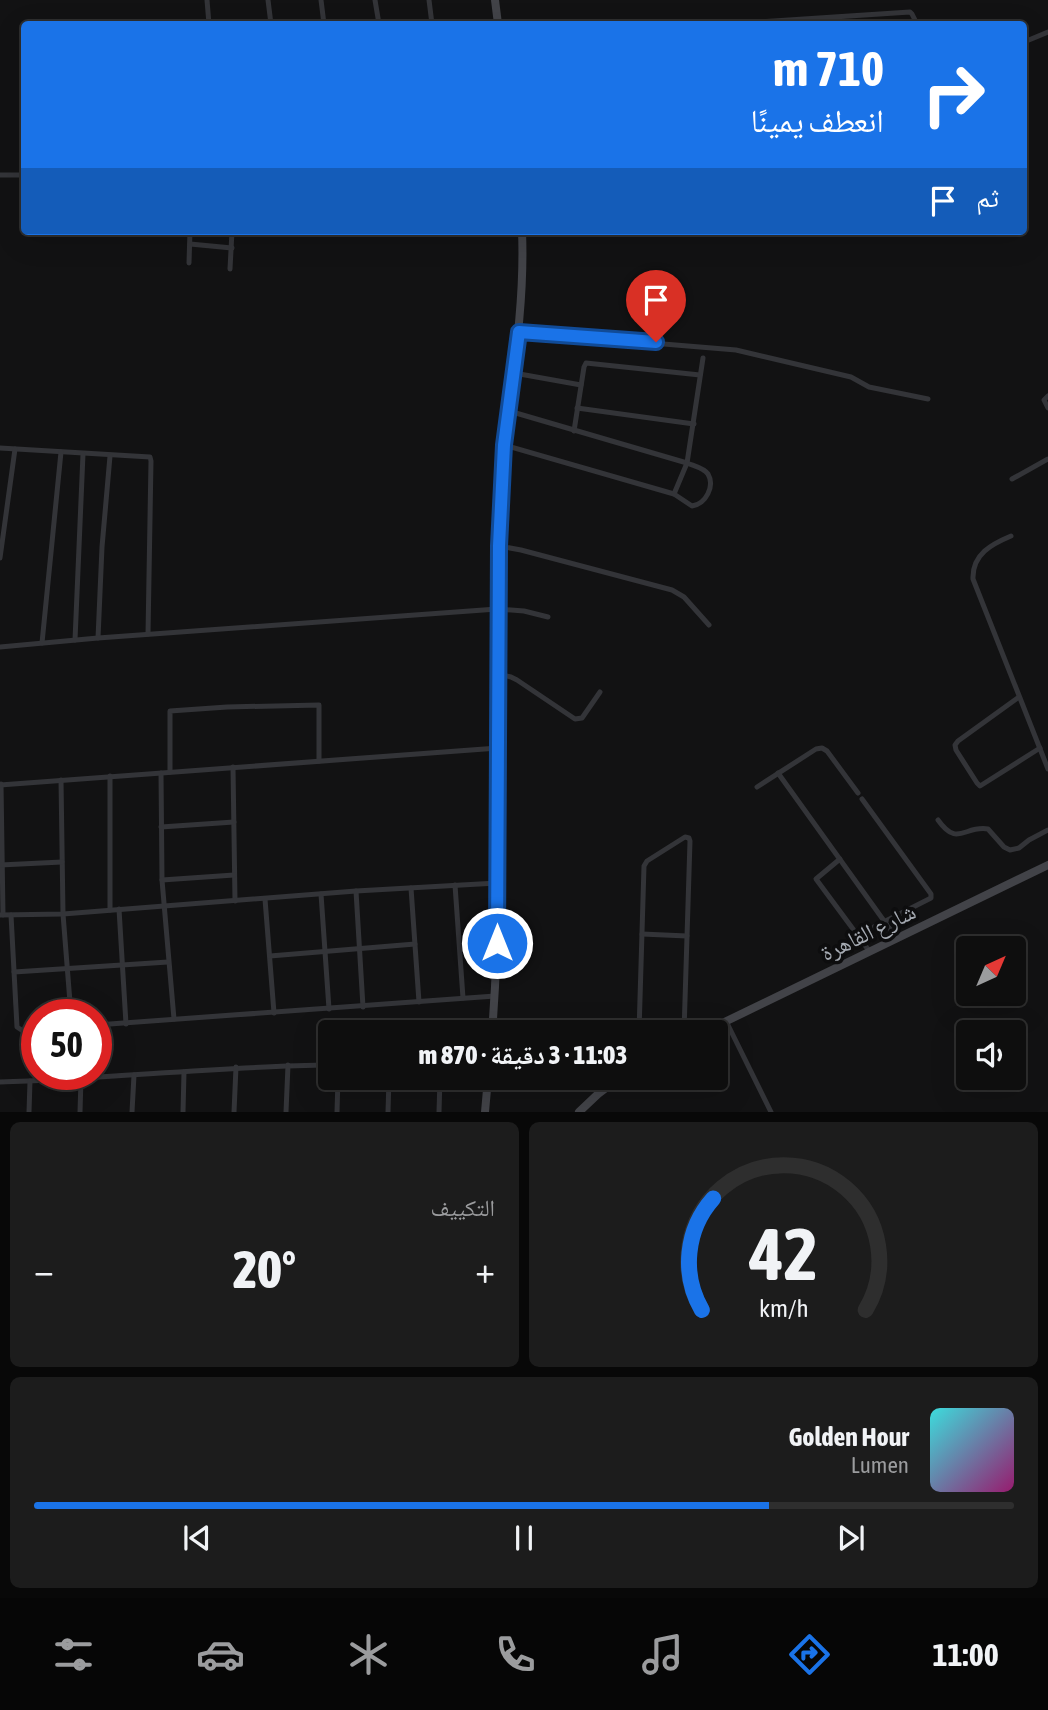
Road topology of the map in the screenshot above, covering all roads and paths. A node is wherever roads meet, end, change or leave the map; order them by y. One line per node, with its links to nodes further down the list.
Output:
1 (207, 0): 7 (street)
2 (268, 0): 8 (street)
3 (321, 0): 9 (street)
4 (375, 0): 10 (street)
5 (429, 0): 11 (street)
6 (495, 0): 12 (main road)
7 (209, 21)
8 (271, 21)
9 (324, 21)
10 (378, 21)
11 (432, 21)
12 (498, 21)
13 (826, 21): 14 (street)
14 (916, 21)
15 (1048, 32): 16 (street)
16 (1027, 40)
17 (0, 175): 18 (street)
18 (21, 175)
19 (190, 235): 22 (street)
20 (232, 235): 23 (street)
21 (522, 235): 26 (main road)
22 (190, 244): 23 (street); 24 (street)
23 (232, 248): 25 (street)
24 (189, 263)
25 (230, 269)
26 (519, 332): 28 (main road); 32 (street)
27 (703, 358): 29 (street)
28 (514, 373): 30 (street); 35 (main road)
29 (700, 375): 30 (street); 36 (street)
30 (581, 385): 33 (street)
31 (1048, 396): 34 (street)
32 (928, 399)
33 (578, 408): 36 (street); 37 (street)
34 (1048, 408)
35 (509, 411): 37 (street); 38 (main road)
36 (694, 424): 45 (street)
37 (574, 431): 45 (street)
38 (504, 445): 47 (street); 49 (main road)
39 (0, 448): 40 (street)
40 (15, 449): 41 (street); 50 (street)
41 (61, 452): 42 (street); 57 (street)
42 (83, 454): 43 (street); 56 (street)
43 (110, 456): 54 (street); 55 (street)
44 (1048, 458): 46 (street)
45 (687, 463): 47 (street); 47 (street)
46 (1012, 480)
47 (674, 494)
48 (1011, 536): 61 (street)
49 (499, 546): 51 (main road); 53 (street)
50 (0, 558)
51 (498, 609): 52 (street); 54 (street); 59 (main road)
52 (548, 617)
53 (709, 625)
54 (148, 634): 55 (street)
55 (98, 638): 56 (street)
56 (75, 640): 57 (street)
57 (42, 643): 58 (street)
58 (0, 647)
59 (498, 674): 60 (street); 62 (main road)
60 (600, 692)
61 (1019, 697): 63 (street); 63 (street)
62 (498, 748): 64 (street); 87 (main road)
63 (1040, 748): 66 (street)
64 (319, 761): 65 (street); 67 (street)
65 (233, 768): 67 (street); 78 (street)
66 (1048, 769)
67 (170, 772): 68 (street)
68 (161, 773): 70 (street); 79 (street)
69 (779, 773): 73 (street); 74 (street); 81 (street)
70 (110, 776): 71 (street); 96 (street)
71 (61, 780): 72 (street); 82 (street)
72 (0, 785): 76 (street)
73 (757, 788)
74 (858, 793)
75 (862, 799): 99 (street)
76 (1, 815): 83 (street)
77 (938, 820): 80 (street)
78 (234, 822): 79 (street); 85 (street)
79 (161, 827): 86 (street)
80 (1048, 830)
81 (840, 859): 99 (street); 101 (street)
82 (62, 862): 83 (street); 97 (street)
83 (1, 865): 98 (street)
84 (1048, 865): 103 (main road, شارع القاهرة)
85 (234, 875): 86 (street); 93 (street)
86 (162, 880): 94 (street)
87 (497, 883): 88 (street); 113 (main road)
88 (455, 885): 89 (street); 114 (street)
89 (411, 888): 90 (street); 104 (street)
90 (356, 891): 91 (street); 105 (street)
91 (321, 894): 92 (street); 106 (street)
92 (265, 899): 93 (street); 108 (street)
93 (235, 901): 94 (street)
94 (163, 906): 95 (street); 109 (street)
95 (119, 909): 96 (street); 110 (street)
96 (110, 910): 97 (street)
97 (63, 914): 98 (street); 111 (street)
98 (5, 915): 112 (street)
99 (885, 922): 101 (street); 103 (street)
100 (642, 934): 102 (street); 102 (street); 122 (street)
101 (858, 935): 107 (street)
102 (687, 936): 123 (street)
103 (897, 939): 107 (main road, شارع القاهرة)
104 (415, 944): 105 (street); 116 (street)
105 (360, 948): 106 (street); 117 (street)
106 (325, 951): 108 (street); 118 (street)
107 (870, 952): 124 (main road, شارع القاهرة)
108 (270, 956): 119 (street)
109 (168, 962): 110 (street); 120 (street)
110 (122, 964): 111 (street); 126 (street)
111 (67, 969): 112 (street); 115 (street)
112 (14, 972): 128 (street)
113 (495, 996): 114 (street); 121 (main road)
114 (463, 998): 116 (street)
115 (70, 999)
116 (419, 1002): 117 (street)
117 (363, 1007): 118 (street)
118 (328, 1009): 119 (street)
119 (274, 1013): 120 (street)
120 (173, 1019): 126 (street)
121 (493, 1020)
122 (639, 1020)
123 (684, 1020)
124 (728, 1020)
125 (112, 1024): 126 (street)
126 (126, 1024)
127 (728, 1025): 155 (street)
128 (21, 1030)
129 (288, 1065): 130 (street); 131 (street); 149 (street)
130 (318, 1065)
131 (236, 1067): 132 (street); 148 (street)
132 (184, 1072): 133 (street); 147 (street)
133 (134, 1074): 134 (street); 146 (street)
134 (112, 1076)
135 (21, 1081): 136 (street)
136 (0, 1082)
137 (30, 1090): 144 (street)
138 (81, 1090): 145 (street)
139 (338, 1090): 150 (street)
140 (389, 1090): 151 (street)
141 (440, 1090): 152 (street)
142 (487, 1090): 153 (main road)
143 (603, 1090): 154 (main road)
144 (29, 1111)
145 (80, 1111)
146 (132, 1111)
147 (183, 1111)
148 (234, 1111)
149 (286, 1111)
150 (337, 1111)
151 (388, 1111)
152 (439, 1111)
153 (485, 1111)
154 (579, 1111)
155 (771, 1111)

